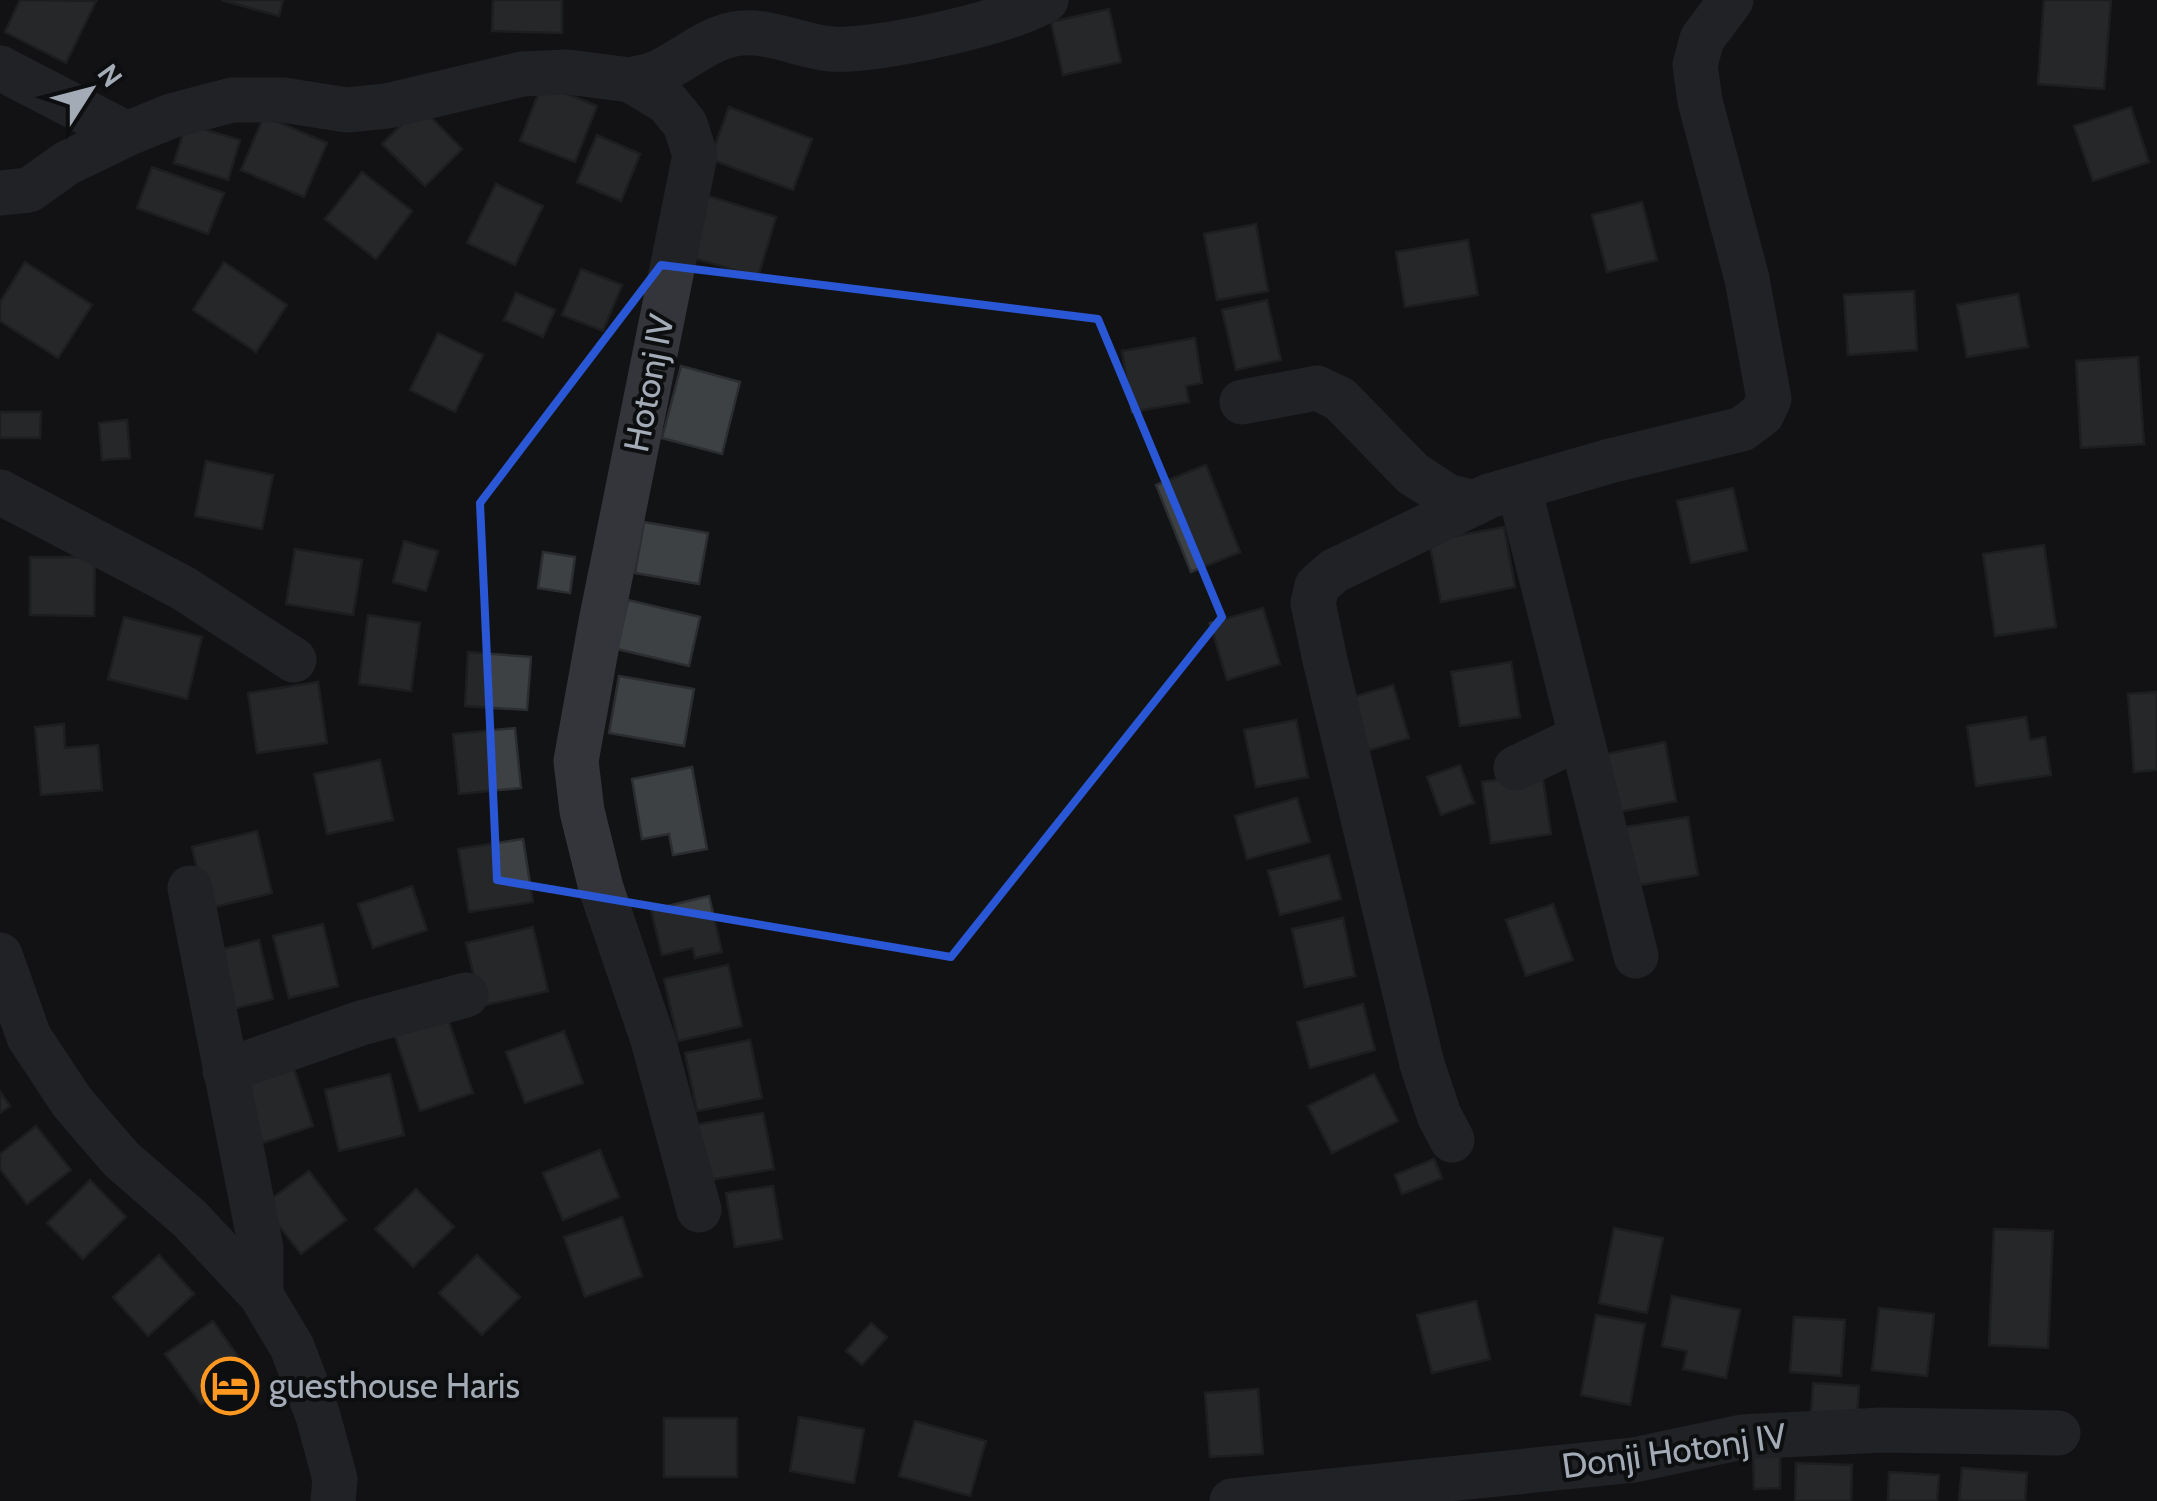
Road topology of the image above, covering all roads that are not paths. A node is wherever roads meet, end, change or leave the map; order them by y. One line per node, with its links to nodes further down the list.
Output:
1 (1046, 0): 3 (street)
2 (1732, 0): 9 (street)
3 (731, 17): 5 (street)
4 (0, 68): 6 (street)
5 (630, 80): 6 (street, Hotonj IV); 21 (street, Hotonj IV)
6 (128, 134): 7 (street, Hotonj IV)
7 (0, 193)
8 (1242, 402): 11 (street)
9 (1519, 488): 11 (street); 13 (street)
10 (0, 492): 12 (street)
11 (1475, 503): 20 (street)
12 (294, 660)
13 (1581, 737): 14 (street); 17 (street)
14 (1516, 768)
15 (190, 888): 19 (street)
16 (0, 955): 22 (street)
17 (1636, 956)
18 (466, 995): 19 (street)
19 (226, 1071): 22 (street)
20 (1452, 1140)
21 (699, 1210)
22 (260, 1295): 24 (street)
23 (2058, 1433): 25 (street, Donji Hotonj IV)
24 (333, 1501)
25 (1232, 1501)

